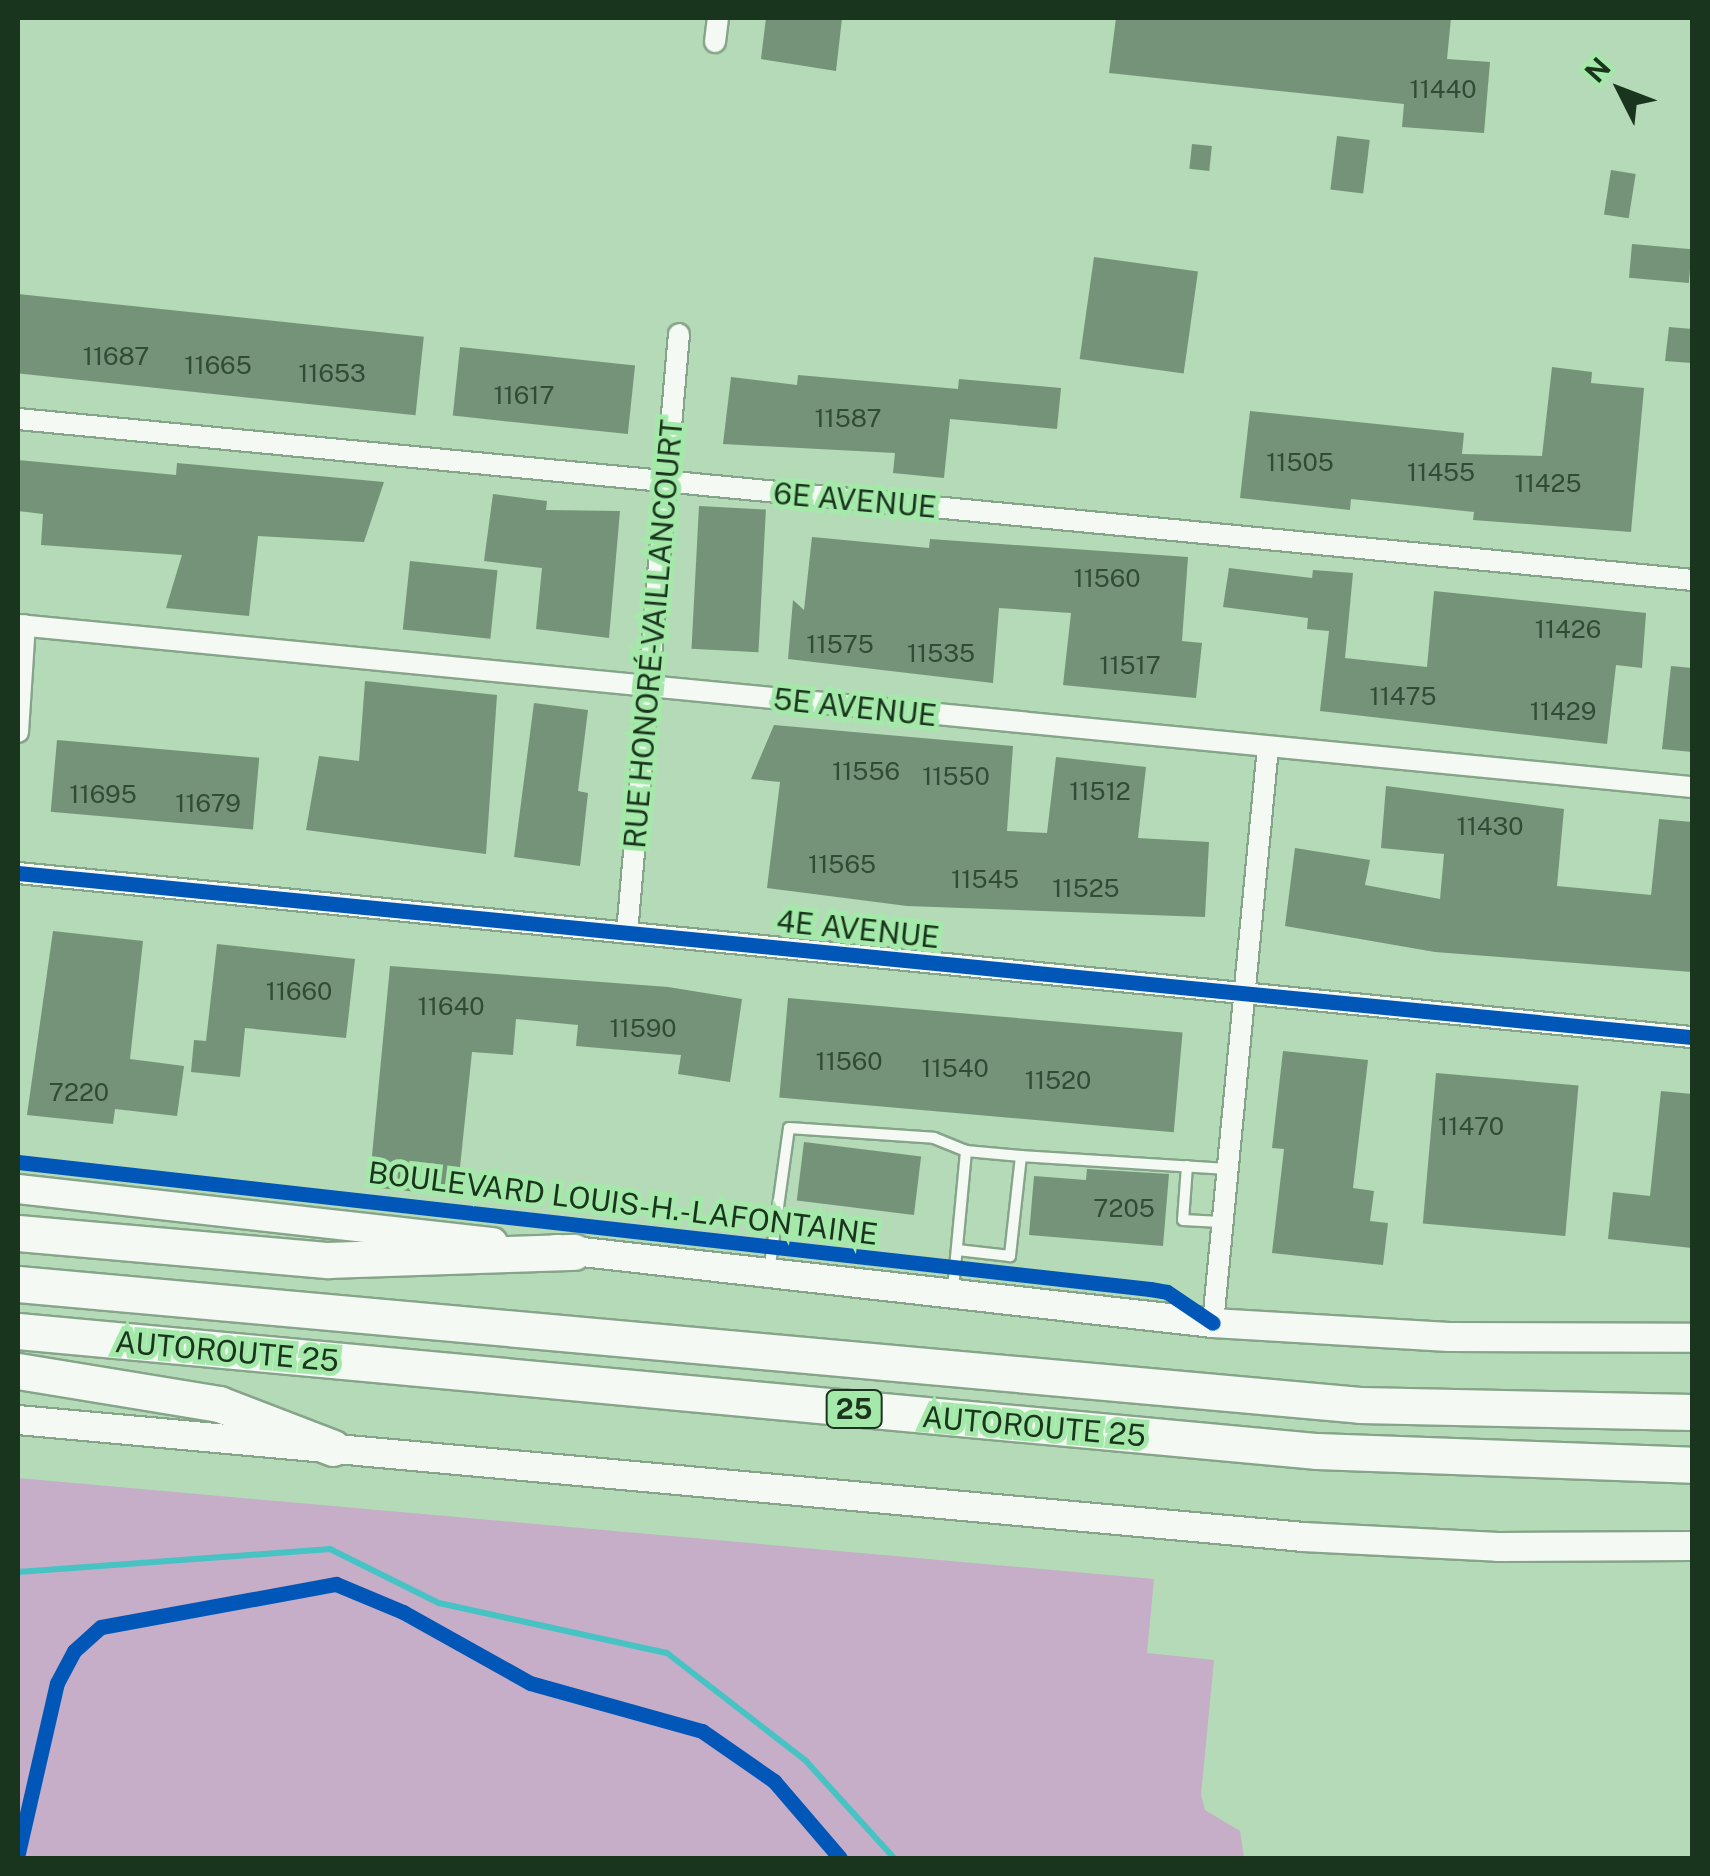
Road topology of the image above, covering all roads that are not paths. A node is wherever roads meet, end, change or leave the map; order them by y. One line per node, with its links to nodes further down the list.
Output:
1 (718, 18): 2 (street)
2 (715, 42)
3 (679, 334): 5 (street, RUE HONORÉ-VAILLANCOURT)
4 (18, 418): 5 (street, 6E AVENUE)
5 (666, 482): 6 (street, 6E AVENUE); 8 (street, RUE HONORÉ-VAILLANCOURT)
6 (1692, 580)
7 (21, 625): 8 (street, 5E AVENUE); 9 (street)
8 (648, 686): 10 (street, 5E AVENUE); 13 (street, RUE HONORÉ-VAILLANCOURT)
9 (18, 732)
10 (1268, 747): 11 (street, 5E AVENUE); 14 (street)
11 (1692, 786)
12 (18, 873): 13 (street, 4E AVENUE)
13 (627, 933): 14 (street, 4E AVENUE)
14 (1242, 994): 15 (street, 4E AVENUE); 19 (street)
15 (1692, 1037)
16 (966, 1150): 17 (lane); 23 (lane); 25 (lane)
17 (1021, 1156): 18 (lane); 23 (lane)
18 (1188, 1166): 19 (lane); 21 (lane)
19 (1226, 1169): 21 (street)
20 (18, 1189): 24 (main road, BOULEVARD LOUIS-H.-LAFONTAINE)
21 (1222, 1222): 28 (street)
22 (18, 1233): 24 (highway)
23 (957, 1250): 27 (lane)
24 (574, 1252): 25 (main road, BOULEVARD LOUIS-H.-LAFONTAINE)
25 (769, 1274): 27 (main road, BOULEVARD LOUIS-H.-LAFONTAINE)
26 (18, 1284): 32 (highway, AUTOROUTE 25 / 25)
27 (953, 1294): 28 (main road, BOULEVARD LOUIS-H.-LAFONTAINE)
28 (1213, 1322): 30 (main road, BOULEVARD LOUIS-H.-LAFONTAINE)
29 (18, 1331): 35 (highway, AUTOROUTE 25 / 25)
30 (1692, 1338)
31 (18, 1371): 34 (highway)
32 (1692, 1412)
33 (18, 1420): 34 (main road)
34 (333, 1448): 36 (main road)
35 (1692, 1465)
36 (1692, 1546)

